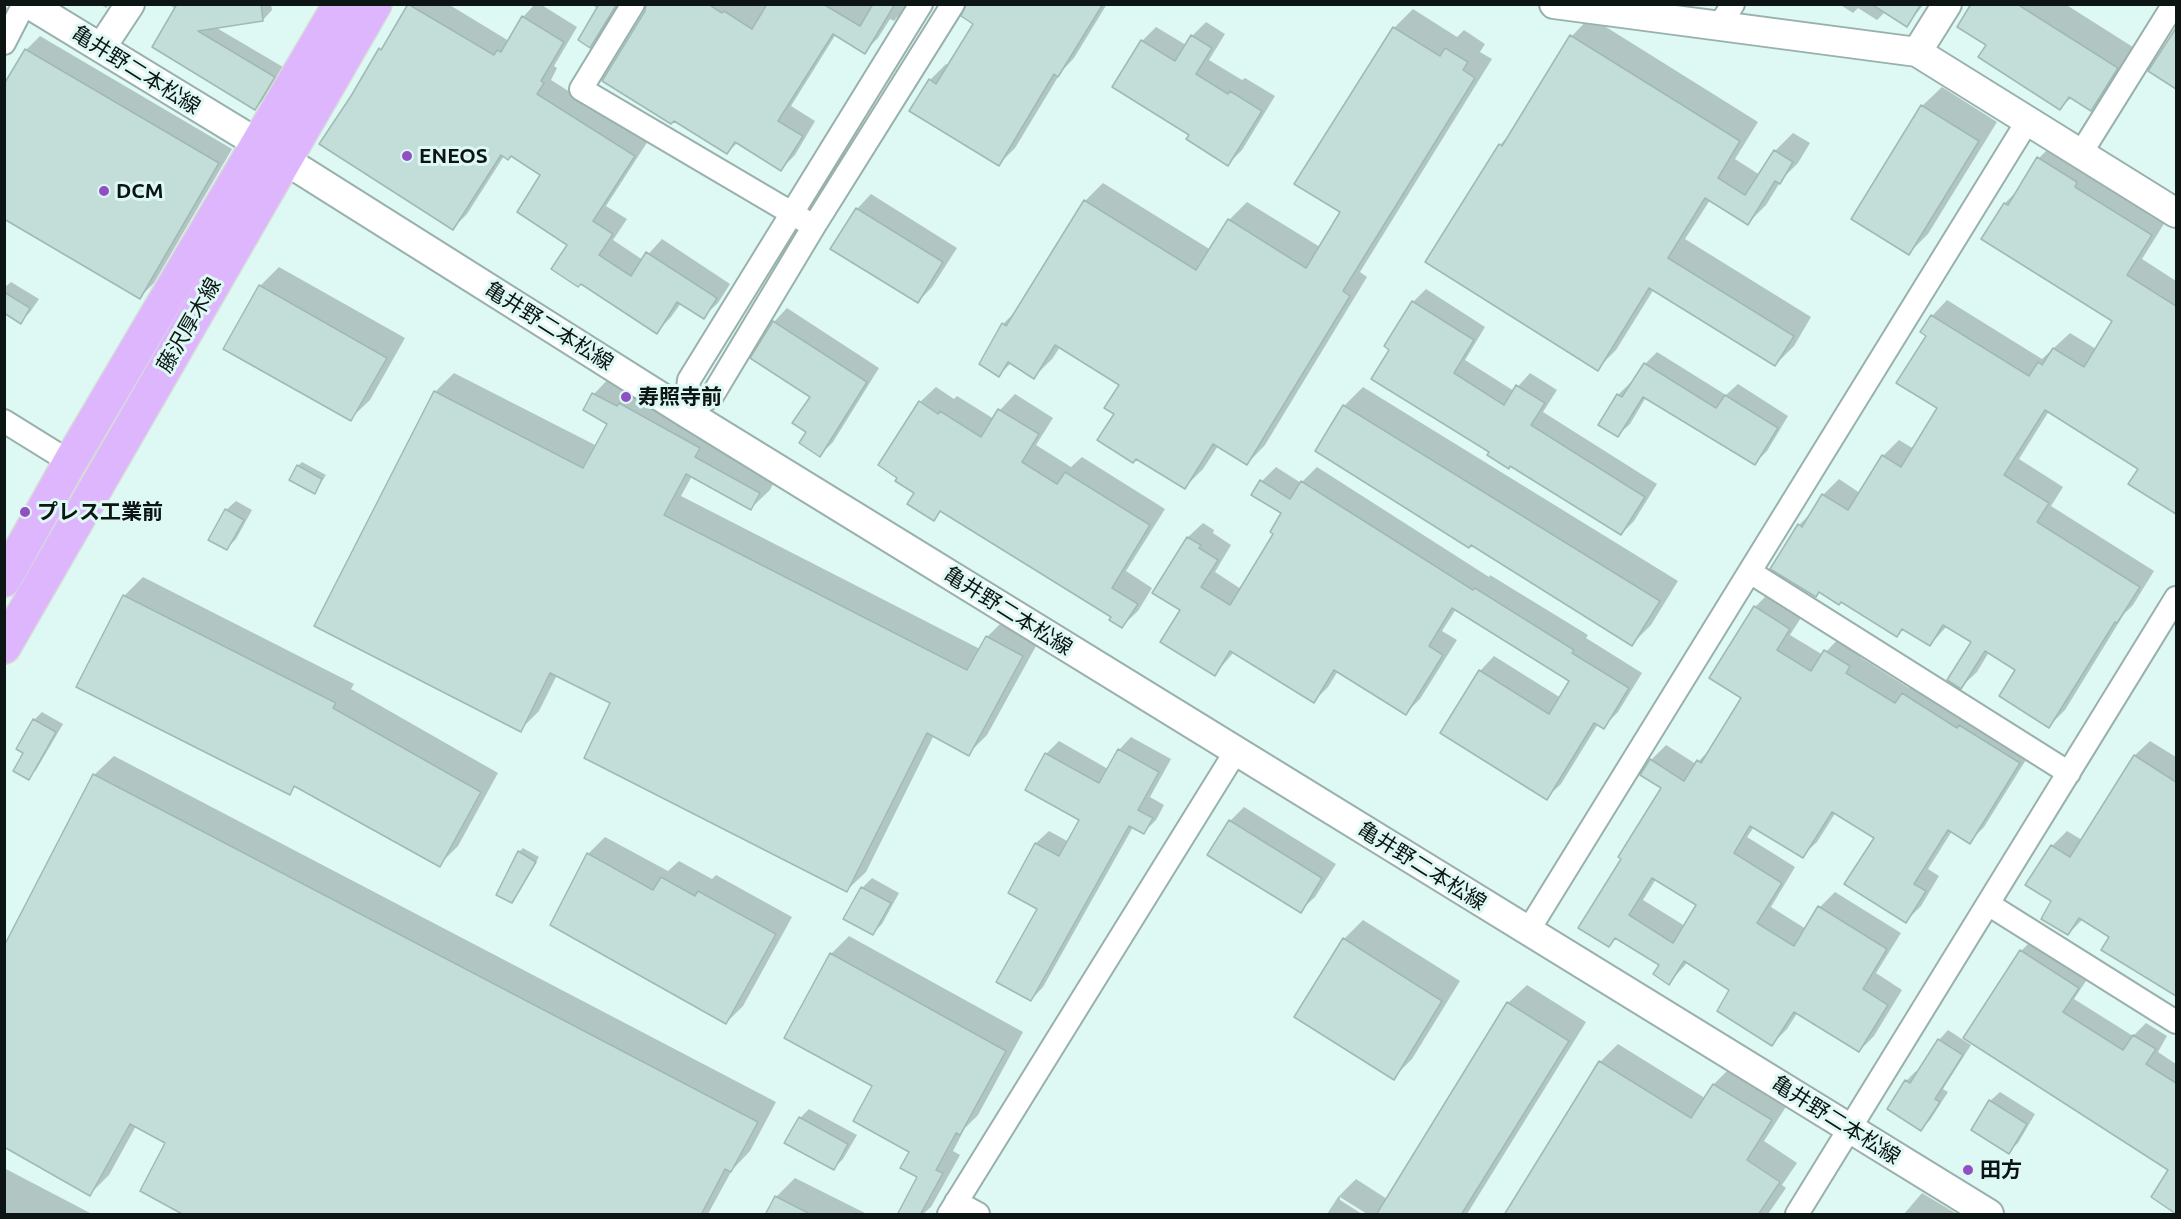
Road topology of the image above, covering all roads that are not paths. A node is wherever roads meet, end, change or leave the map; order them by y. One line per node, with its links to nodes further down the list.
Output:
1 (24, 4): 13 (street)
2 (29, 4): 14 (street, 亀井野二本松線)
3 (130, 4): 14 (street)
4 (340, 4): 17 (main road, 藤沢厚木線)
5 (375, 4): 17 (main road, 藤沢厚木線)
6 (633, 4): 20 (street)
7 (921, 4): 20 (street)
8 (953, 4): 21 (street)
9 (1554, 4): 12 (street)
10 (1947, 4): 15 (street)
11 (2174, 4): 18 (street)
12 (1726, 15): 15 (street)
13 (4, 43)
14 (101, 48): 17 (street, 亀井野二本松線)
15 (1917, 52): 16 (street)
16 (2027, 122): 18 (street); 25 (street)
17 (271, 153): 22 (street, 亀井野二本松線); 24 (main road, 藤沢厚木線); 28 (main road, 藤沢厚木線)
18 (2081, 153): 19 (street)
19 (2176, 213)
20 (792, 214): 21 (street); 22 (street)
21 (814, 226): 22 (street)
22 (685, 412): 29 (street, 亀井野二本松線)
23 (4, 421): 24 (street)
24 (70, 462): 26 (main road, 藤沢厚木線)
25 (1750, 572): 30 (street); 32 (street)
26 (4, 580)
27 (2176, 598): 30 (street)
28 (4, 647)
29 (1236, 751): 32 (street, 亀井野二本松線); 35 (street)
30 (2069, 773): 31 (street)
31 (1988, 904): 33 (street); 34 (street)
32 (1528, 931): 34 (street, 亀井野二本松線)
33 (2176, 1022)
34 (1850, 1129): 37 (street); 38 (street, 亀井野二本松線)
35 (952, 1208): 36 (street)
36 (978, 1215)
37 (1797, 1215)
38 (1989, 1215)

